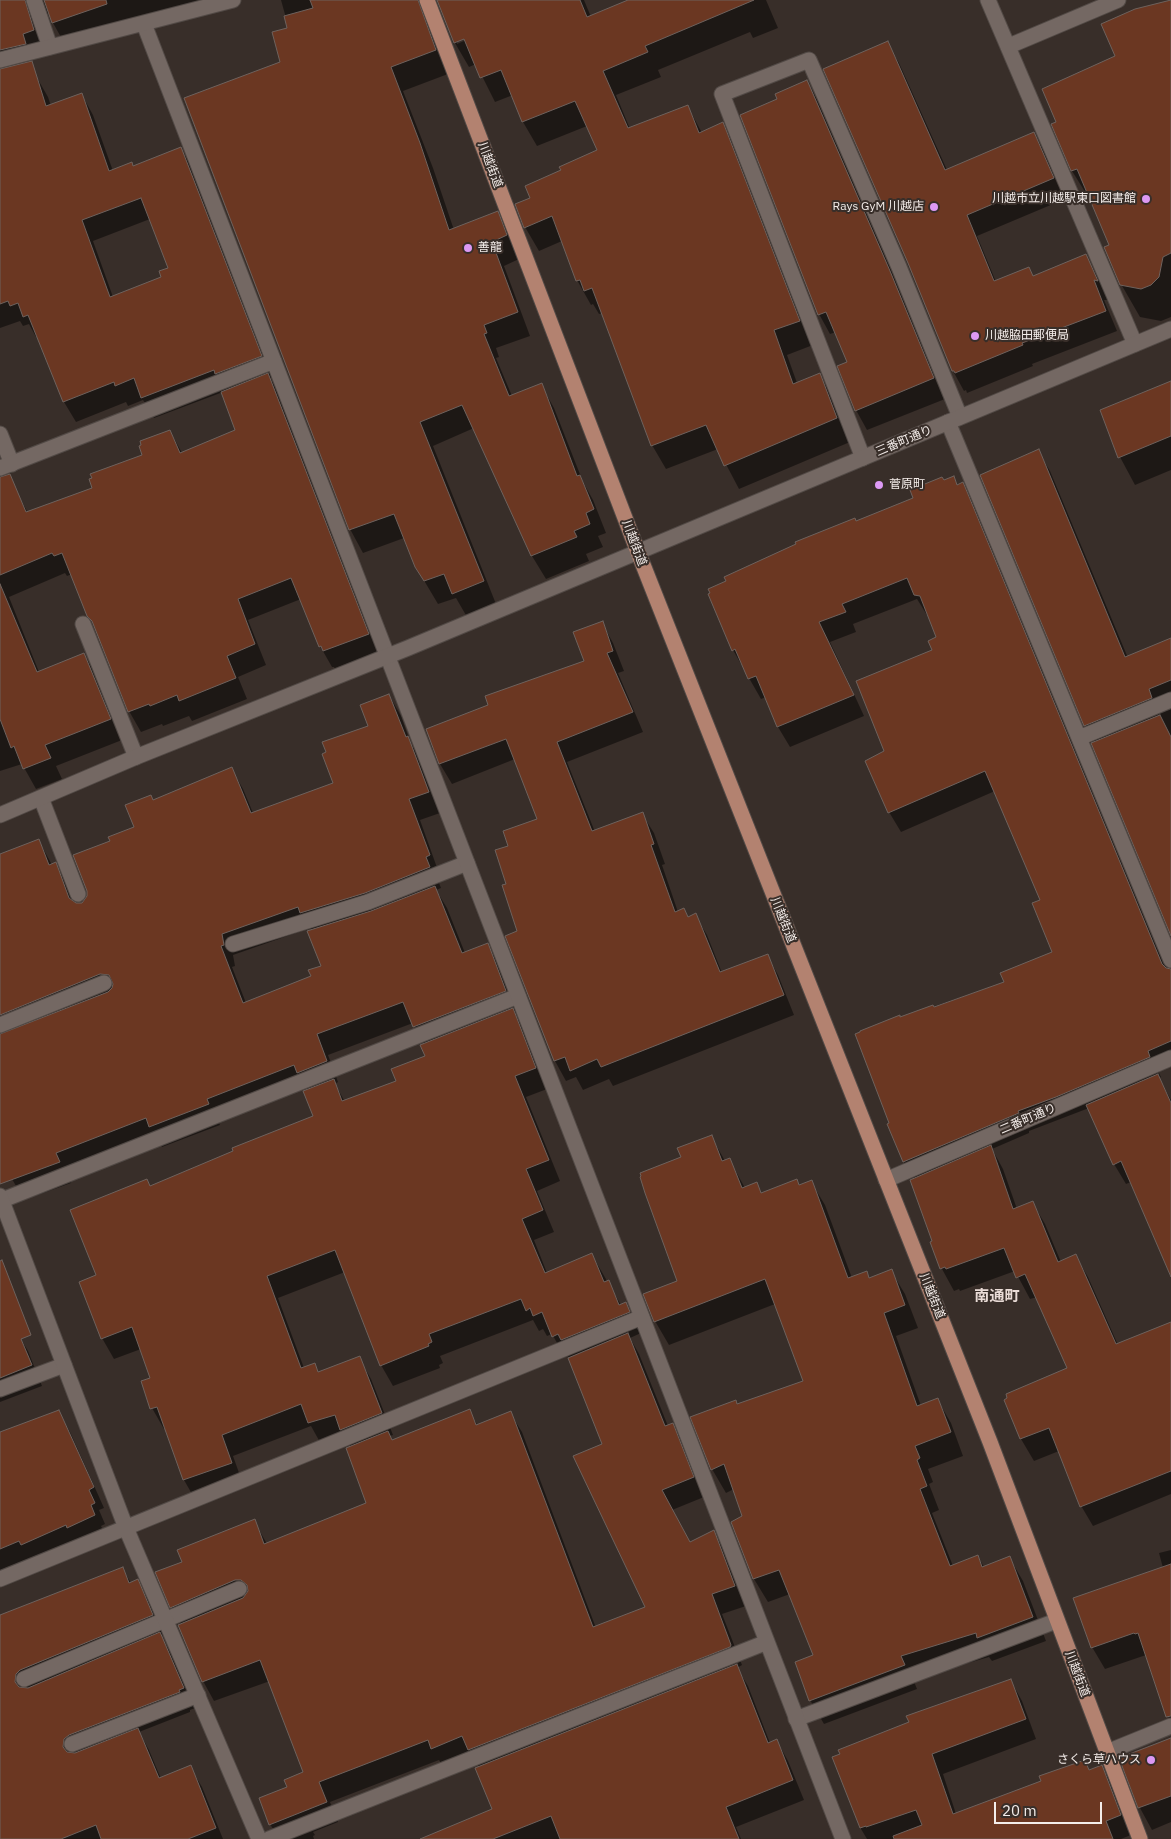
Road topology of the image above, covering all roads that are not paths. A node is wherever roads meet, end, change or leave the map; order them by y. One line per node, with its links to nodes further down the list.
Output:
1 (34, 0): 8 (street)
2 (233, 0): 6 (street)
3 (427, 0): 17 (main road, 川越街道)
4 (988, 0): 7 (street)
5 (1118, 0): 7 (street)
6 (144, 24): 8 (street); 12 (street)
7 (1009, 46): 11 (street)
8 (50, 47): 9 (street)
9 (0, 60)
10 (1171, 329): 11 (street, 三番町通り)
11 (1135, 344): 13 (street, 三番町通り)
12 (274, 361): 16 (street); 19 (street)
13 (954, 420): 15 (street, 三番町通り); 15 (street); 21 (street)
14 (0, 434): 16 (street)
15 (863, 458): 17 (street, 三番町通り)
16 (6, 466)
17 (638, 552): 19 (street, 三番町通り); 33 (main road, 川越街道)
18 (83, 624): 22 (street)
19 (388, 656): 22 (street, 三番町通り); 25 (street)
20 (1171, 700): 21 (street)
21 (1079, 738): 28 (street)
22 (136, 757): 23 (street, 三番町通り)
23 (41, 798): 24 (street, 三番町通り); 26 (street)
24 (0, 815)
25 (467, 863): 27 (street); 30 (street)
26 (78, 894)
27 (233, 944)
28 (1171, 960)
29 (104, 983): 31 (street)
30 (518, 996): 34 (street); 35 (street)
31 (0, 1025)
32 (1171, 1058): 33 (street, 二番町通り)
33 (886, 1180): 42 (main road, 川越街道)
34 (1, 1199): 36 (street)
35 (642, 1317): 38 (street); 43 (street)
36 (64, 1365): 37 (street); 38 (street)
37 (0, 1390)
38 (126, 1528): 39 (street); 41 (street)
39 (0, 1579)
40 (239, 1590): 41 (street)
41 (166, 1620): 44 (street); 45 (street)
42 (1056, 1621): 46 (street); 49 (main road, 川越街道)
43 (767, 1642): 46 (street); 51 (street)
44 (24, 1679)
45 (198, 1695): 48 (street); 50 (street)
46 (796, 1718): 52 (street)
47 (1171, 1726): 49 (street)
48 (72, 1744)
49 (1107, 1752): 53 (main road, 川越街道)
50 (260, 1839)
51 (269, 1839)
52 (843, 1839)
53 (1140, 1839)

